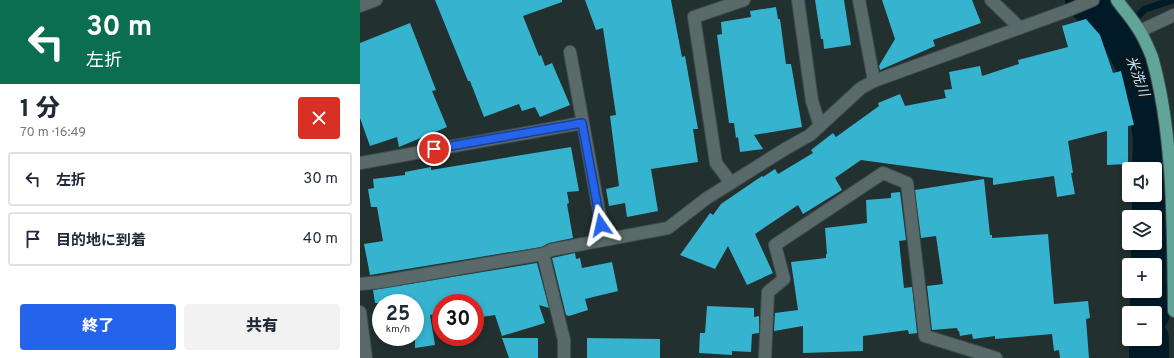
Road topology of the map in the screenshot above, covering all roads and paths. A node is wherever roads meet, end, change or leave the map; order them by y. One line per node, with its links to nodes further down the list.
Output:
1 (376, 0): 8 (street)
2 (744, 0): 18 (street)
3 (798, 0): 15 (street)
4 (859, 0): 13 (street)
5 (991, 0): 10 (street)
6 (1093, 0): 10 (street)
7 (1117, 0): 11 (main road)
8 (360, 6)
9 (1174, 15): 11 (street)
10 (1020, 28): 13 (street)
11 (1138, 29): 17 (main road)
12 (570, 52): 14 (street)
13 (874, 81): 15 (street)
14 (582, 123): 16 (street); 19 (street)
15 (820, 126): 18 (street)
16 (360, 163)
17 (1174, 171): 22 (main road)
18 (730, 183): 19 (street)
19 (604, 240): 20 (street)
20 (543, 254): 21 (street); 25 (street)
21 (360, 284)
22 (1174, 311)
23 (360, 312): 24 (street)
24 (366, 358)
25 (564, 358)
26 (765, 358): 27 (street)
27 (996, 358)

